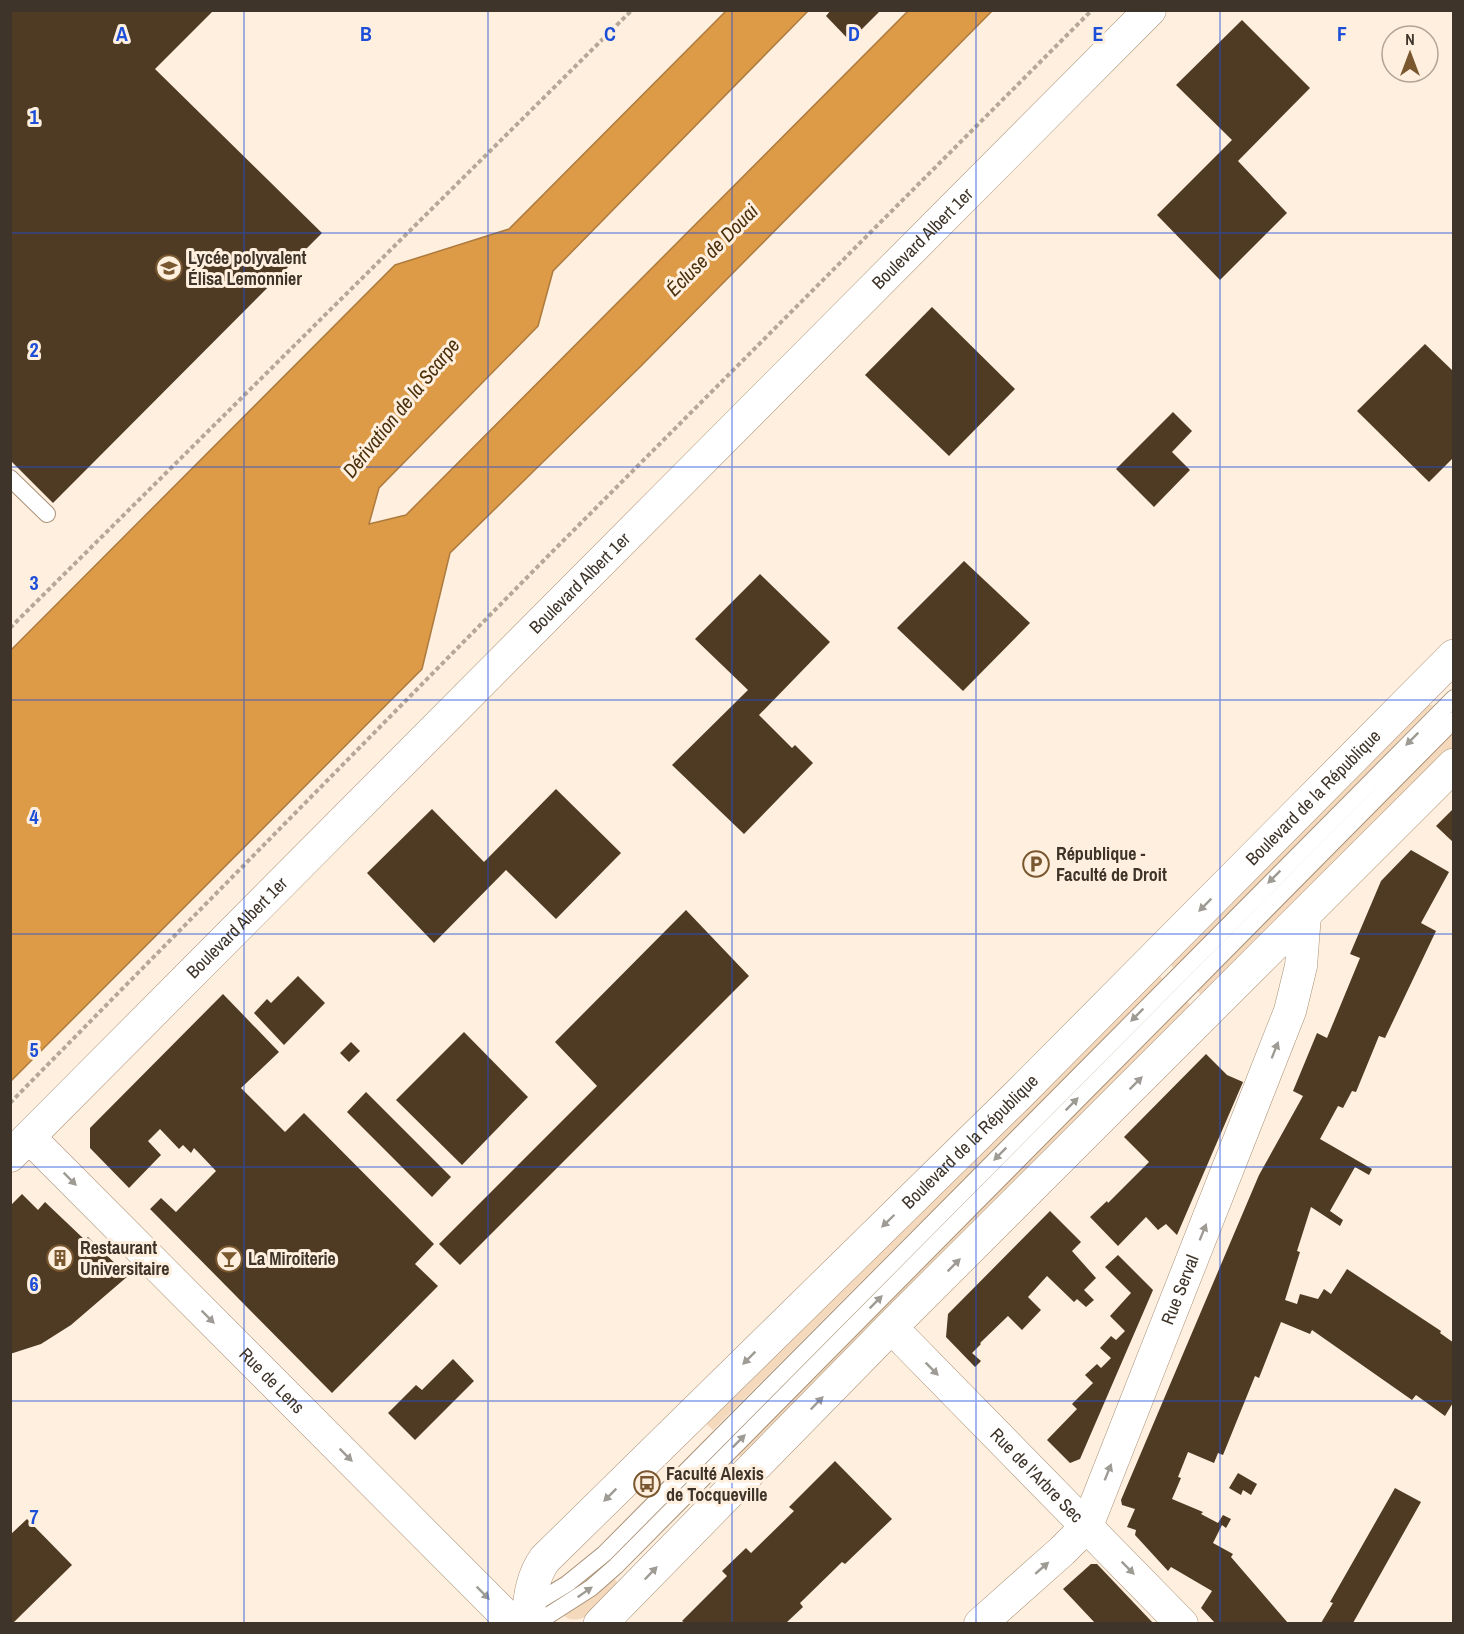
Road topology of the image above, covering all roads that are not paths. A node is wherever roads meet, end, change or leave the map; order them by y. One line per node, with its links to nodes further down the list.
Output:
1 (1150, 10): 8 (street, Boulevard Albert 1er)
2 (10, 478): 3 (lane)
3 (47, 514)
4 (1450, 676): 11 (main road, Boulevard de la République, one-way to 11)
5 (1454, 720): 11 (lane, one-way to 5)
6 (1454, 765): 7 (main road)
7 (1305, 915): 9 (main road, one-way to 7); 10 (street, Rue Serval, one-way to 7)
8 (20, 1147): 11 (street, Rue de Lens, one-way to 11)
9 (891, 1327): 10 (street, Rue de l'Arbre Sec, one-way to 10); 12 (main road, one-way to 9)
10 (1087, 1526): 13 (street, Rue Serval, one-way to 10); 14 (street, Rue de l'Arbre Sec, one-way to 14)
11 (520, 1620)
12 (600, 1623)
13 (980, 1623)
14 (1182, 1623)

